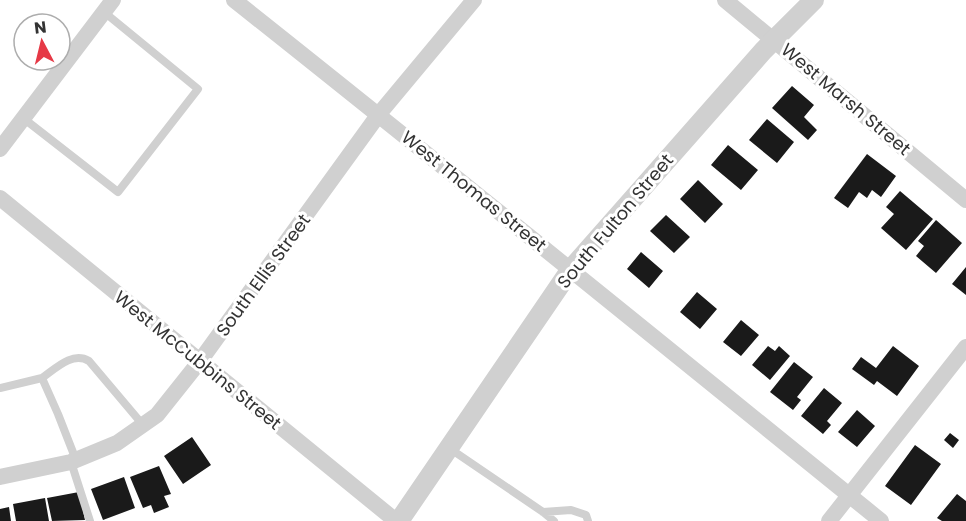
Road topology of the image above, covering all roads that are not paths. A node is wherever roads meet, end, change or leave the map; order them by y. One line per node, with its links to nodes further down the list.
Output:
1 (234, 0): 7 (street, West Thomas Street)
2 (474, 0): 7 (street, South Ellis Street)
3 (725, 0): 6 (street, West Marsh Street)
4 (814, 0): 6 (street, South Fulton Street)
5 (108, 6): 8 (street); 8 (lane)
6 (774, 39): 11 (street, West Marsh Street); 12 (street, South Fulton Street)
7 (379, 114): 12 (street, West Thomas Street); 14 (street, South Ellis Street)
8 (23, 118): 9 (street)
9 (0, 149)
10 (0, 198): 14 (street, West McCubbins Street)
11 (966, 200)
12 (572, 269): 18 (street, South Fulton Street); 21 (street, West Thomas Street)
13 (966, 347): 21 (street)
14 (200, 362): 17 (street, South Ellis Street); 24 (street, West McCubbins Street)
15 (42, 378): 16 (lane); 17 (lane); 19 (lane)
16 (0, 388)
17 (143, 425): 19 (street, South Ellis Street)
18 (449, 448): 22 (lane); 24 (street, South Fulton Street)
19 (74, 461): 20 (street, South Ellis Street); 23 (lane)
20 (0, 477)
21 (850, 496): 27 (street); 28 (street, West Thomas Street)
22 (543, 512): 25 (lane); 26 (lane)
23 (90, 521)
24 (398, 521)
25 (554, 521)
26 (588, 521)
27 (829, 521)
28 (881, 521)

